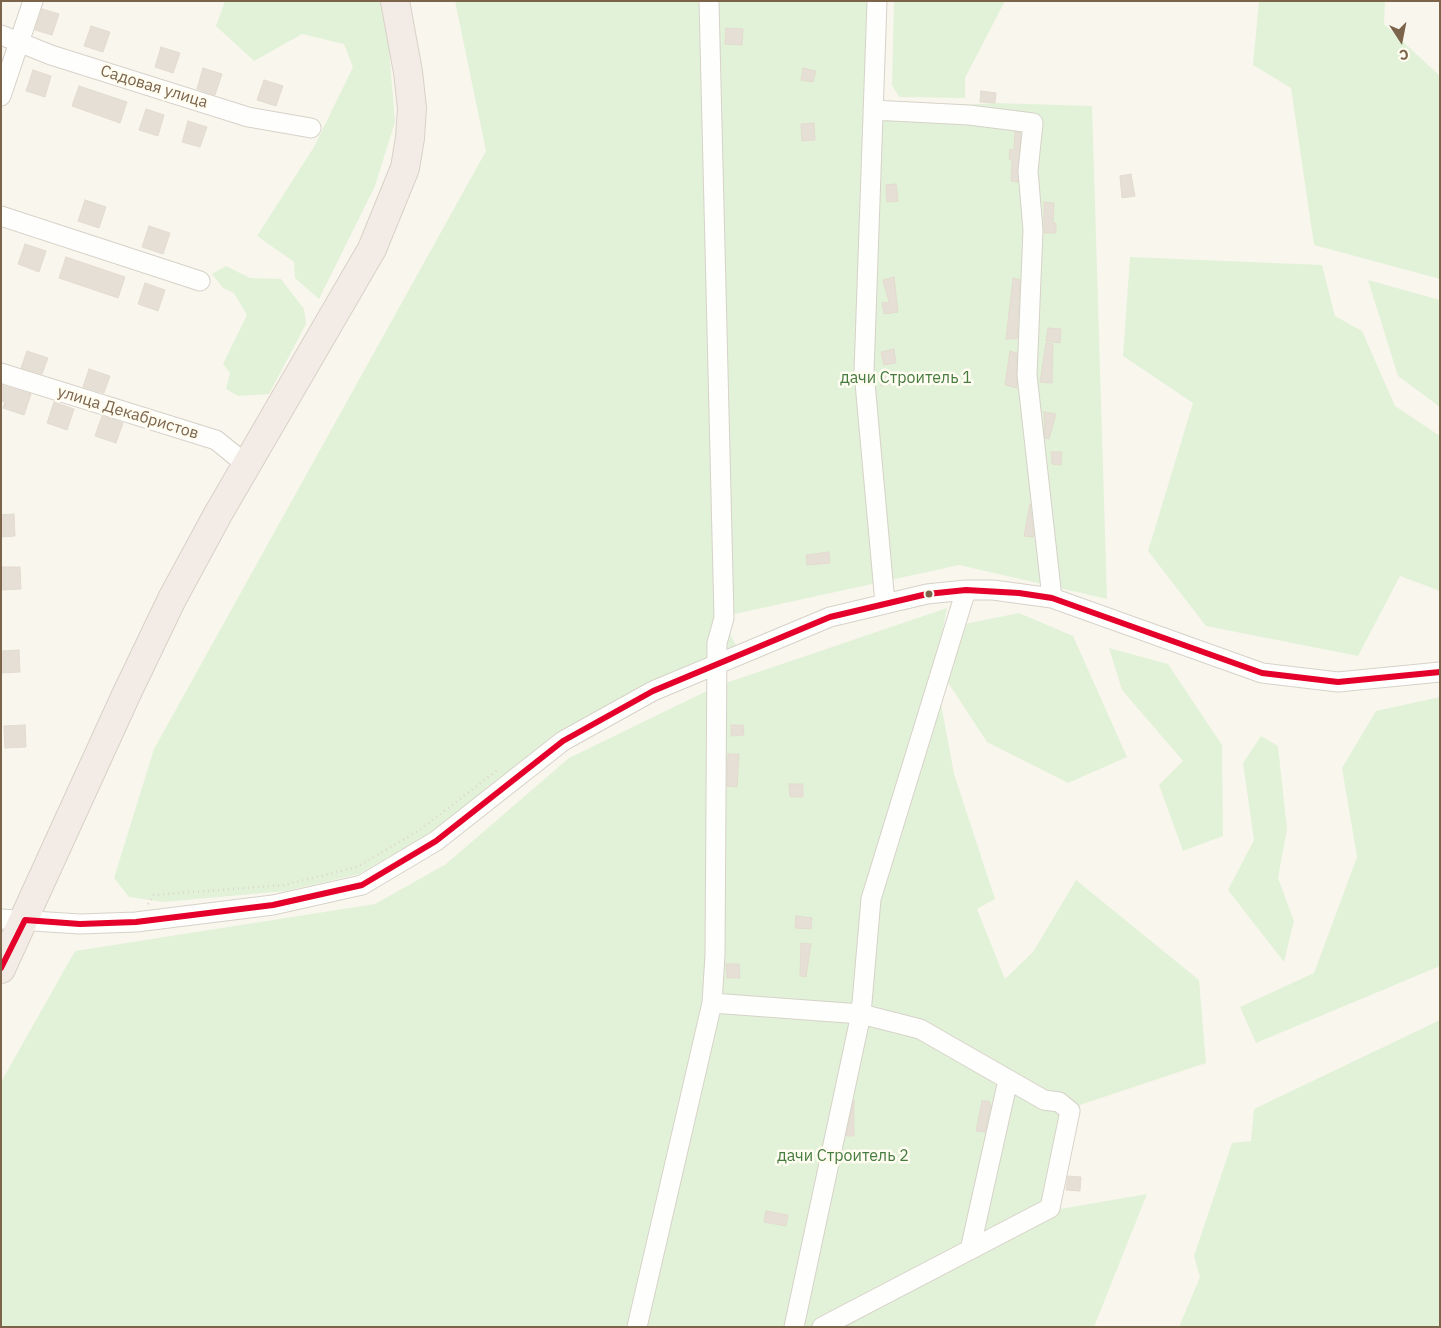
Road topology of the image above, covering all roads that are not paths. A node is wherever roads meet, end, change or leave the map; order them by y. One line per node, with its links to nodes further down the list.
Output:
1 (33, 1): 6 (street)
2 (395, 1): 13 (highway)
3 (709, 1): 17 (street)
4 (877, 1): 8 (street)
5 (1, 35): 6 (street, Садовая улица)
6 (19, 42): 7 (street); 9 (street, Садовая улица)
7 (1, 96)
8 (873, 110): 15 (street); 16 (street)
9 (310, 128)
10 (1, 216): 11 (street)
11 (200, 281)
12 (1, 373): 13 (street, улица Декабристов)
13 (248, 466): 19 (highway)
14 (966, 590): 15 (street); 16 (street); 22 (street)
15 (1052, 598): 18 (street)
16 (885, 603): 17 (street)
17 (719, 664): 19 (street); 21 (street)
18 (1440, 672)
19 (8, 916): 20 (highway)
20 (1, 969)
21 (712, 1004): 22 (street); 25 (street)
22 (861, 1014): 23 (street); 26 (street)
23 (1008, 1080): 24 (street); 24 (street)
24 (970, 1250): 27 (street)
25 (637, 1327)
26 (794, 1327)
27 (822, 1327)

